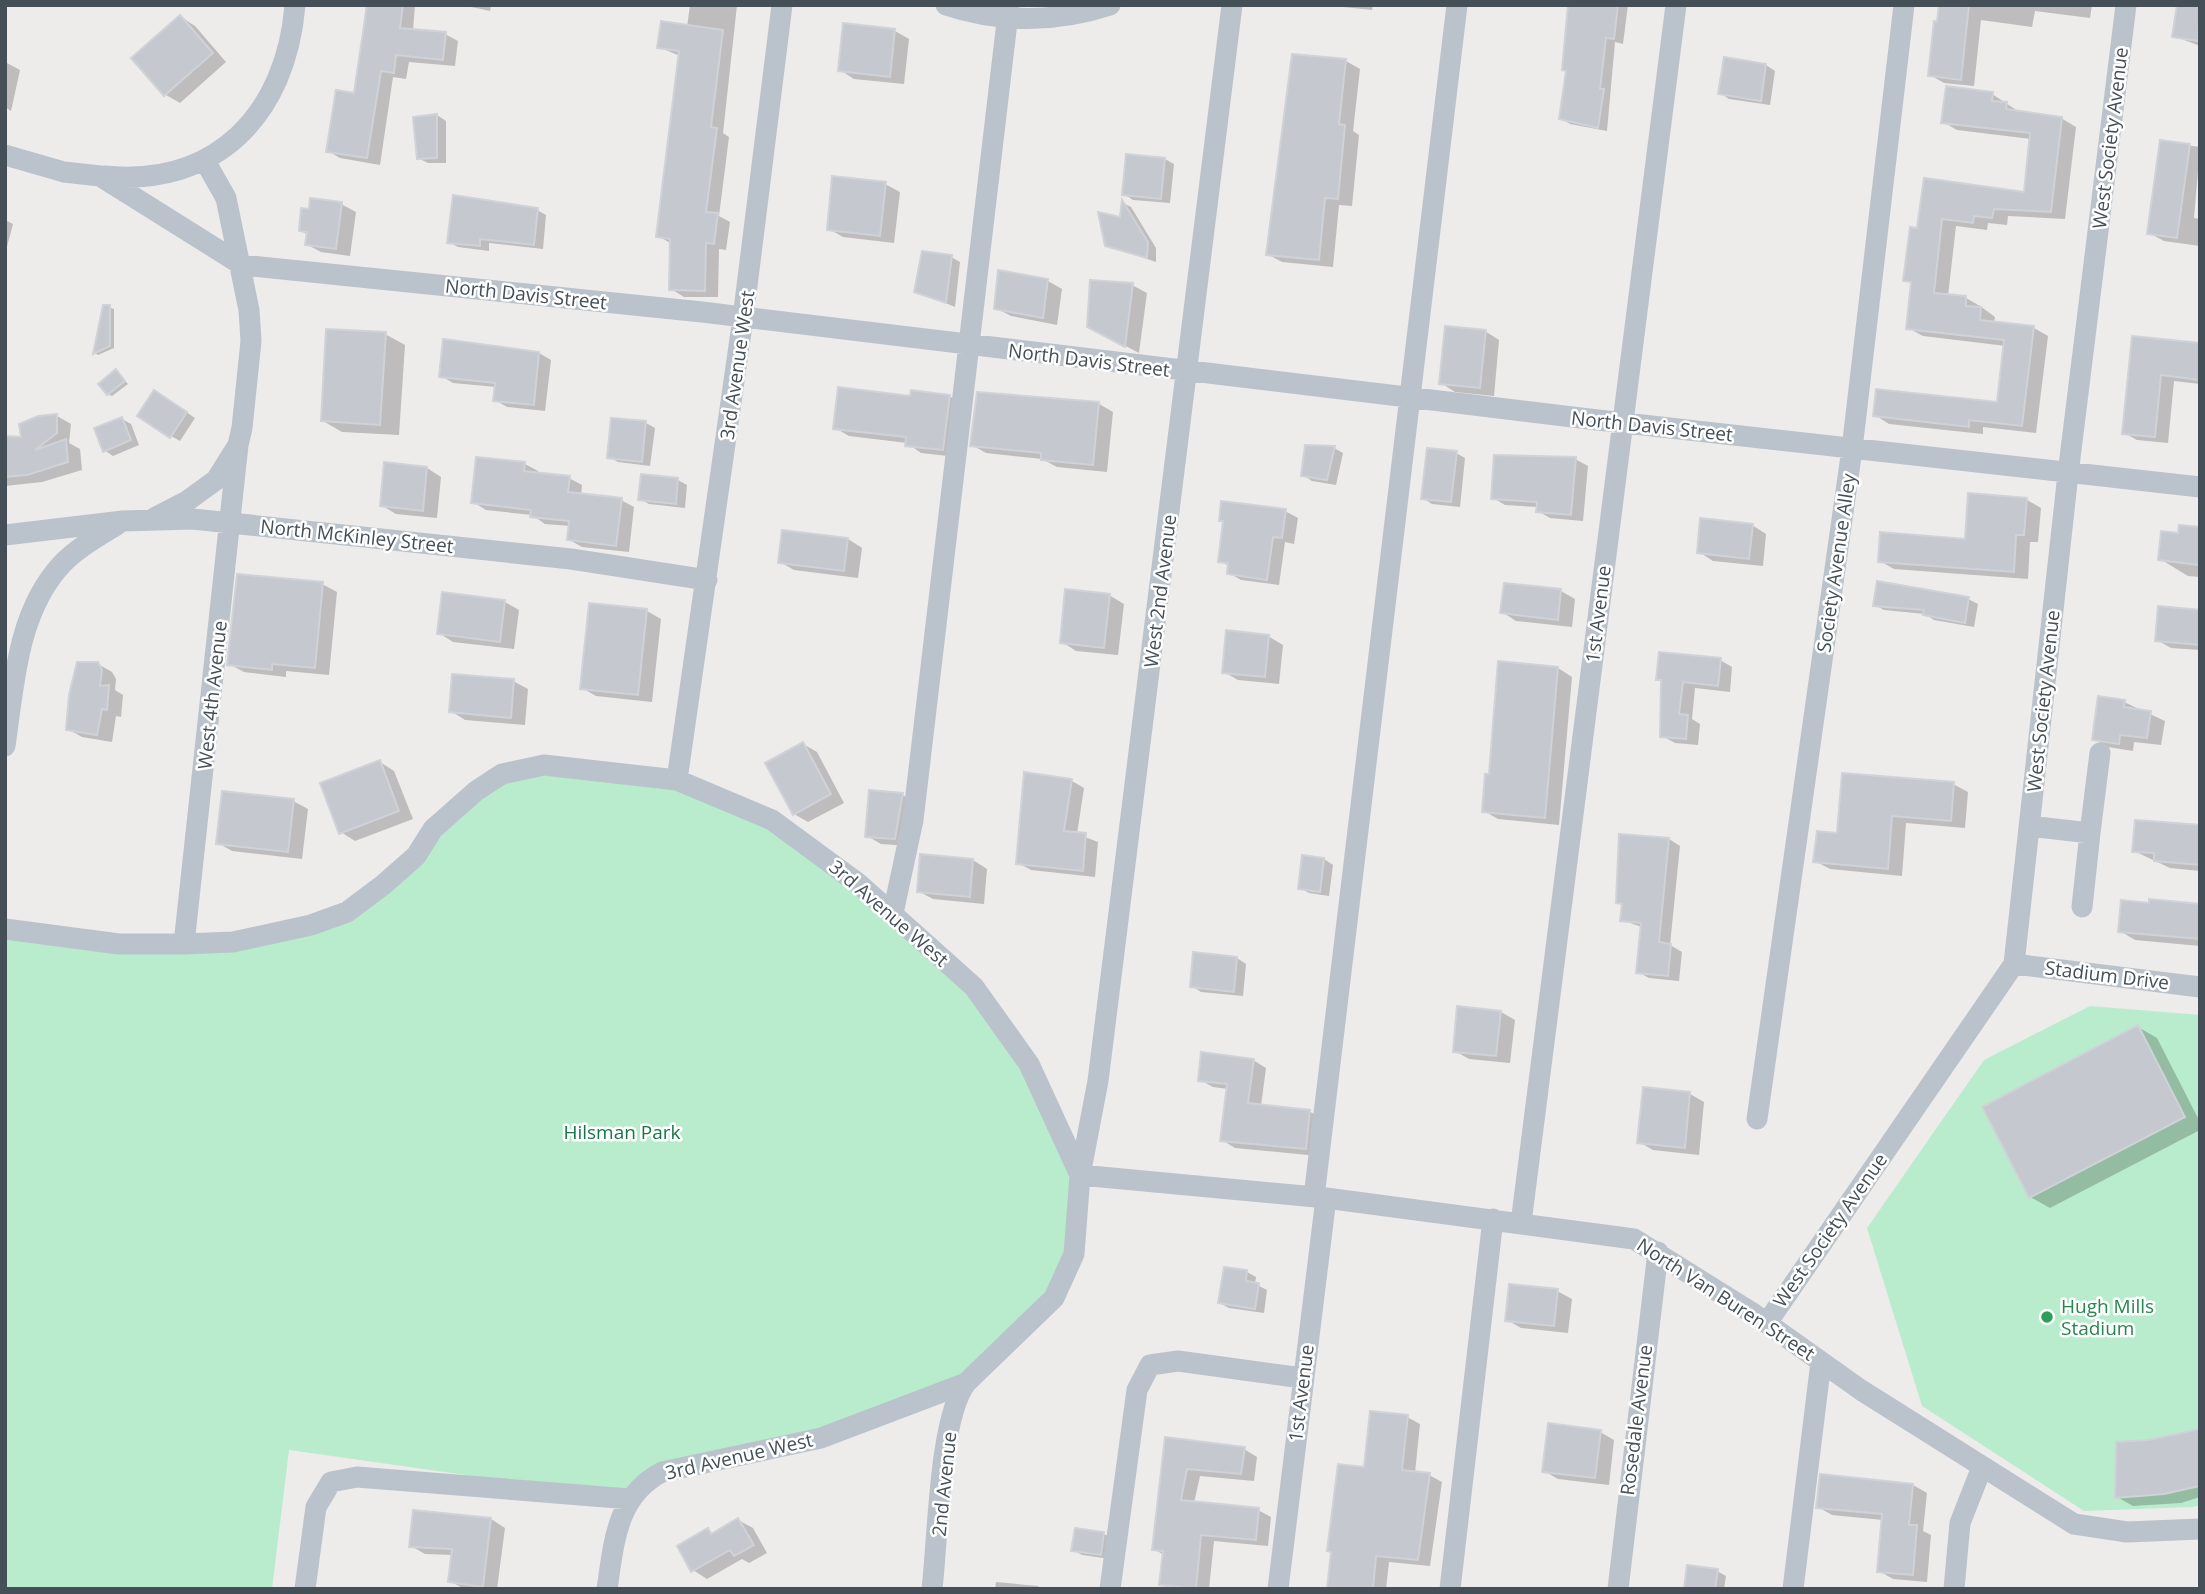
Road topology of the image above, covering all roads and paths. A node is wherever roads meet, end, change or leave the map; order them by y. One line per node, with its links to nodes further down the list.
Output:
1 (295, 5): 12 (street)
2 (782, 5): 15 (street, 3rd Avenue West)
3 (946, 5): 10 (street)
4 (1110, 5): 10 (street)
5 (1232, 5): 17 (street, West 2nd Avenue)
6 (1457, 5): 18 (street, 1st Avenue)
7 (1676, 5): 19 (street, 1st Avenue)
8 (1904, 5): 21 (street, Society Avenue Alley)
9 (2126, 5): 22 (street, West Society Avenue)
10 (1008, 12): 16 (street)
11 (5, 155): 13 (street, North Davis Street)
12 (205, 161): 13 (street); 14 (street, West 4th Avenue)
13 (100, 176): 14 (street, North Davis Street)
14 (242, 265): 15 (street, North Davis Street); 20 (street, West 4th Avenue)
15 (743, 318): 16 (street, North Davis Street); 28 (street, 3rd Avenue West)
16 (967, 345): 17 (street, North Davis Street); 35 (street)
17 (1188, 372): 18 (street, North Davis Street); 41 (street, West 2nd Avenue)
18 (1412, 396): 19 (street, North Davis Street); 42 (street, 1st Avenue)
19 (1623, 422): 21 (street, North Davis Street); 44 (street, 1st Avenue)
20 (238, 445): 24 (street, West 4th Avenue); 26 (street, West 4th Avenue)
21 (1852, 449): 22 (street, North Davis Street); 40 (street, Society Avenue Alley)
22 (2068, 474): 23 (street, North Davis Street); 32 (street, West Society Avenue)
23 (2200, 487)
24 (152, 520): 25 (street, North McKinley Street); 26 (street, North McKinley Street)
25 (123, 521): 27 (street, North McKinley Street); 29 (street)
26 (232, 523): 28 (street, North McKinley Street); 37 (street, West 4th Avenue)
27 (5, 535)
28 (707, 580): 31 (street, 3rd Avenue West)
29 (5, 746)
30 (2100, 752): 33 (street)
31 (677, 780): 35 (street, 3rd Avenue West); 37 (street)
32 (2029, 826): 33 (street); 38 (street, West Society Avenue)
33 (2090, 833): 34 (street)
34 (2082, 907)
35 (893, 913): 41 (street, 3rd Avenue West)
36 (5, 929): 37 (street)
37 (184, 944)
38 (2014, 964): 39 (street, Stadium Drive); 46 (street, West Society Avenue)
39 (2200, 987)
40 (1757, 1119)
41 (1080, 1175): 42 (street, North Van Buren Street); 49 (street, 3rd Avenue West)
42 (1320, 1198): 43 (street, North Van Buren Street); 48 (street, 1st Avenue)
43 (1493, 1219): 44 (street, North Van Buren Street); 58 (street)
44 (1521, 1223): 45 (street, North Van Buren Street)
45 (1658, 1252): 46 (street, North Van Buren Street); 59 (street, Rosedale Avenue)
46 (1767, 1323): 47 (street, North Van Buren Street)
47 (1821, 1362): 50 (street, North Van Buren Street); 60 (street)
48 (1302, 1378): 56 (street); 57 (street, 1st Avenue)
49 (966, 1383): 51 (street, 3rd Avenue West); 55 (street, 2nd Avenue)
50 (1982, 1467): 52 (street, North Van Buren Street); 61 (street)
51 (630, 1499): 53 (street); 54 (street, 3rd Avenue West)
52 (2200, 1529)
53 (305, 1589)
54 (607, 1589)
55 (932, 1589)
56 (1110, 1589)
57 (1278, 1589)
58 (1450, 1589)
59 (1618, 1589)
60 (1793, 1589)
61 (1954, 1589)

